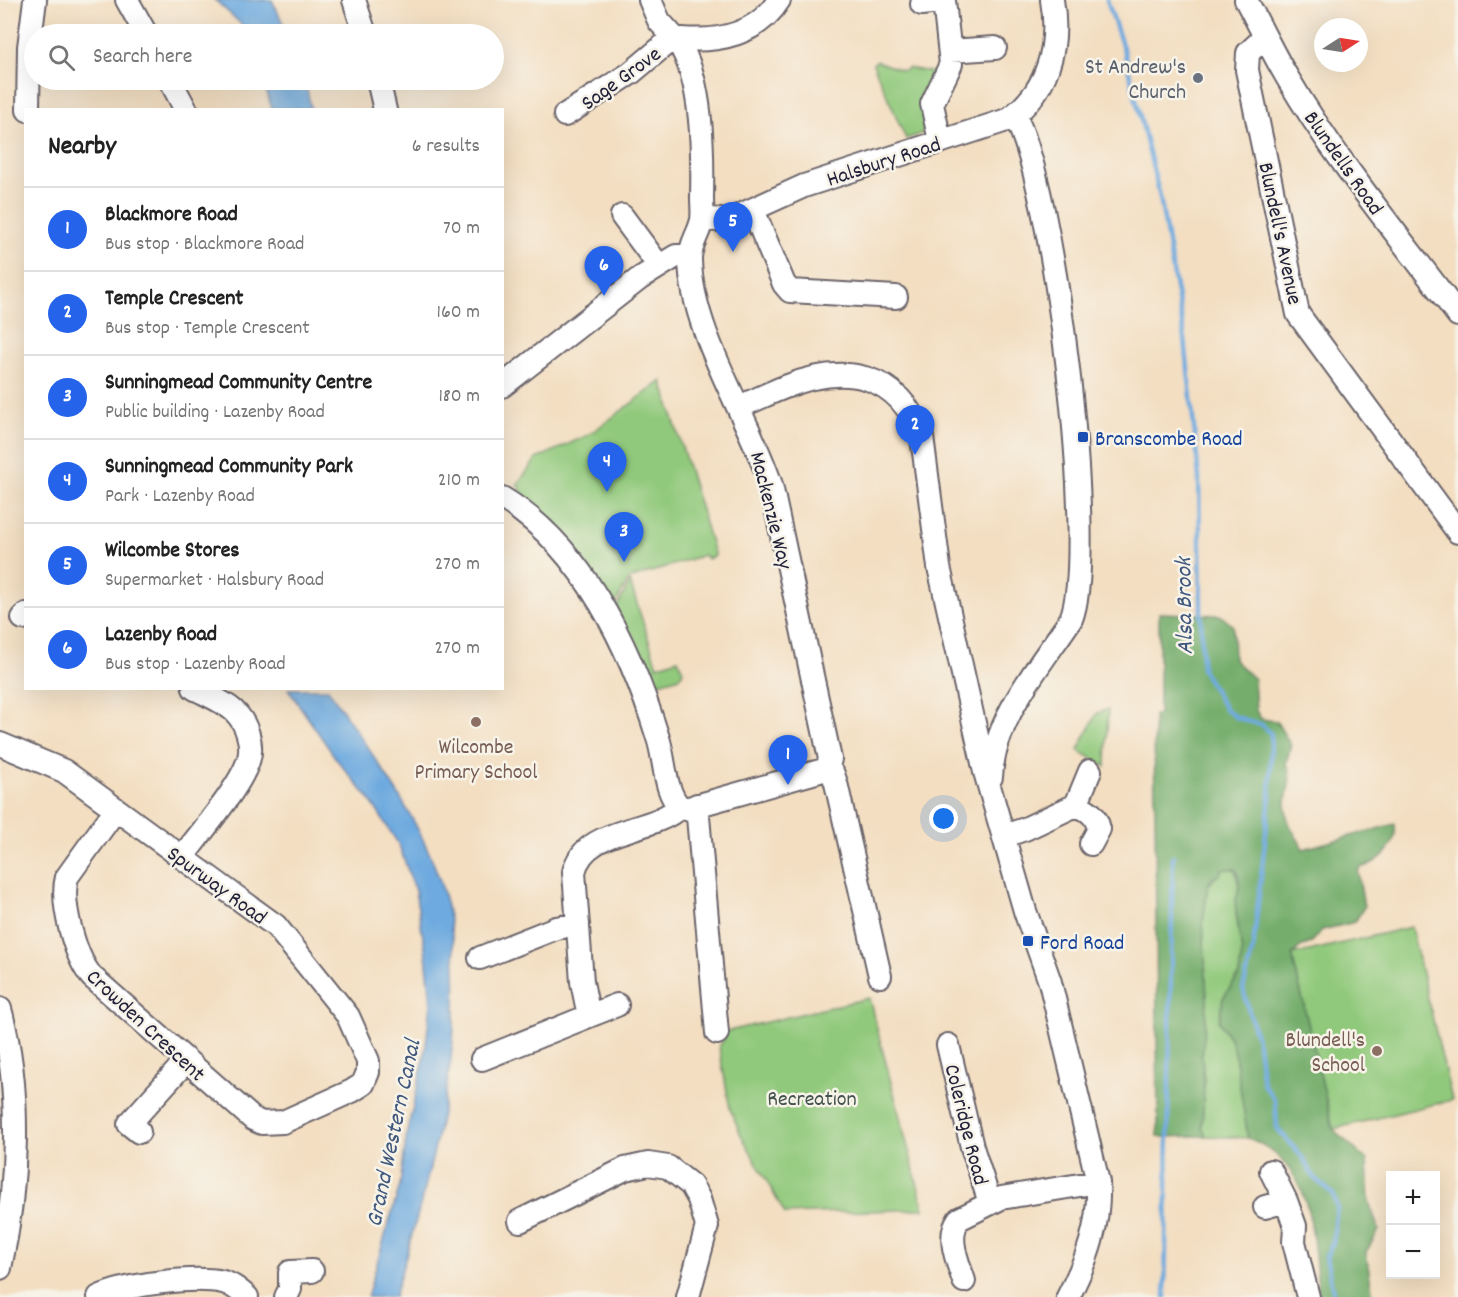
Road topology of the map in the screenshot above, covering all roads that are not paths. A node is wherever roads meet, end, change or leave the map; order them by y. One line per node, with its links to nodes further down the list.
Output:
1 (35, 0): 9 (street)
2 (127, 0): 10 (street)
3 (354, 0): 11 (street)
4 (650, 0): 13 (street, Mackenzie Way)
5 (779, 0): 13 (street)
6 (1052, 0): 22 (street)
7 (1246, 0): 12 (street, Blundells Road)
8 (943, 2): 15 (street)
9 (32, 24)
10 (140, 24)
11 (362, 24)
12 (1265, 37): 31 (street, Blundells Road); 35 (street, Blundell's Avenue)
13 (676, 40): 23 (street, Sage Grove); 27 (street, Mackenzie Way)
14 (995, 48): 15 (street)
15 (950, 51): 24 (street)
16 (28, 90): 19 (street)
17 (175, 90): 20 (street)
18 (380, 90): 21 (street)
19 (28, 108)
20 (185, 108)
21 (385, 108)
22 (1014, 115): 24 (street, Halsbury Road); 38 (street)
23 (562, 117)
24 (940, 141): 25 (street, Halsbury Road)
25 (753, 210): 27 (street, Halsbury Road); 30 (street)
26 (622, 216): 29 (street)
27 (703, 218): 28 (street, Mackenzie Way)
28 (690, 256): 29 (street); 33 (street, Mackenzie Way)
29 (659, 266): 32 (street)
30 (903, 299)
31 (1458, 315)
32 (504, 384)
33 (738, 407): 37 (street); 40 (street, Mackenzie Way)
34 (504, 499): 44 (street)
35 (1458, 532)
36 (198, 690): 48 (street)
37 (975, 719): 38 (street); 42 (street)
38 (1005, 723): 42 (street)
39 (0, 744): 45 (street, Spurway Road)
40 (828, 769): 44 (street); 51 (street, Mackenzie Way)
41 (1090, 771): 43 (street)
42 (991, 789): 46 (street)
43 (1076, 805): 46 (street); 47 (street)
44 (689, 806): 49 (street); 55 (street)
45 (116, 809): 48 (street, Spurway Road); 58 (street, Crowden Crescent)
46 (1004, 836): 62 (street)
47 (1091, 843)
48 (182, 857): 59 (street, Spurway Road)
49 (578, 924): 50 (street); 54 (street)
50 (480, 958)
51 (880, 976)
52 (617, 1005): 54 (street)
53 (0, 1009): 63 (street)
54 (589, 1016): 57 (street)
55 (717, 1033)
56 (948, 1045): 64 (street, Coleridge Road)
57 (490, 1051)
58 (186, 1061): 59 (street, Crowden Crescent); 60 (street)
59 (363, 1083)
60 (130, 1124)
61 (1271, 1171): 74 (street)
62 (1098, 1182): 64 (street); 73 (street)
63 (6, 1187): 66 (street)
64 (990, 1203): 68 (street)
65 (532, 1221): 72 (street)
66 (0, 1268)
67 (291, 1272): 71 (street)
68 (964, 1281)
69 (99, 1297): 70 (street)
70 (247, 1297)
71 (286, 1297)
72 (688, 1297)
73 (1068, 1297)
74 (1308, 1297)

